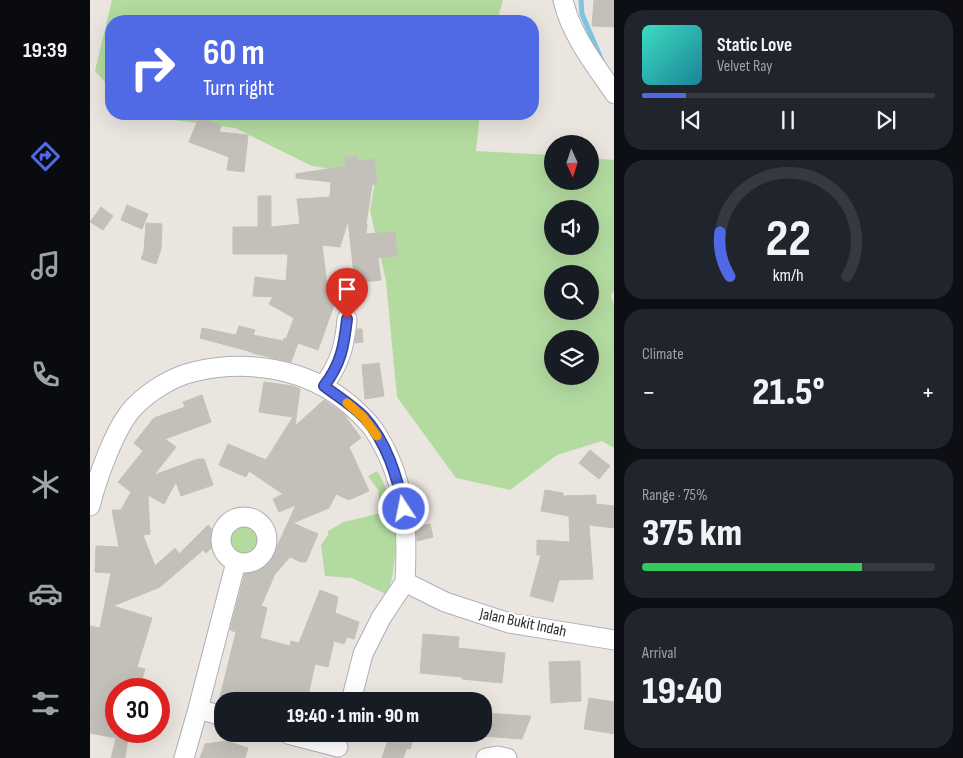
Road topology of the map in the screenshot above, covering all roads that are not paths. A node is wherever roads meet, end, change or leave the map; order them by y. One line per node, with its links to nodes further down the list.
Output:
1 (564, 0): 2 (street)
2 (614, 94)
3 (347, 319): 4 (street)
4 (324, 386): 5 (street); 7 (street)
5 (90, 506)
6 (236, 562): 10 (street)
7 (405, 582): 8 (street, Jalan Bukit Indah); 9 (street)
8 (614, 640)
9 (353, 692)
10 (198, 709): 11 (street); 14 (street)
11 (214, 714)
12 (322, 742): 13 (street)
13 (339, 746)
14 (184, 758)
15 (486, 758): 16 (street)
16 (507, 758)

